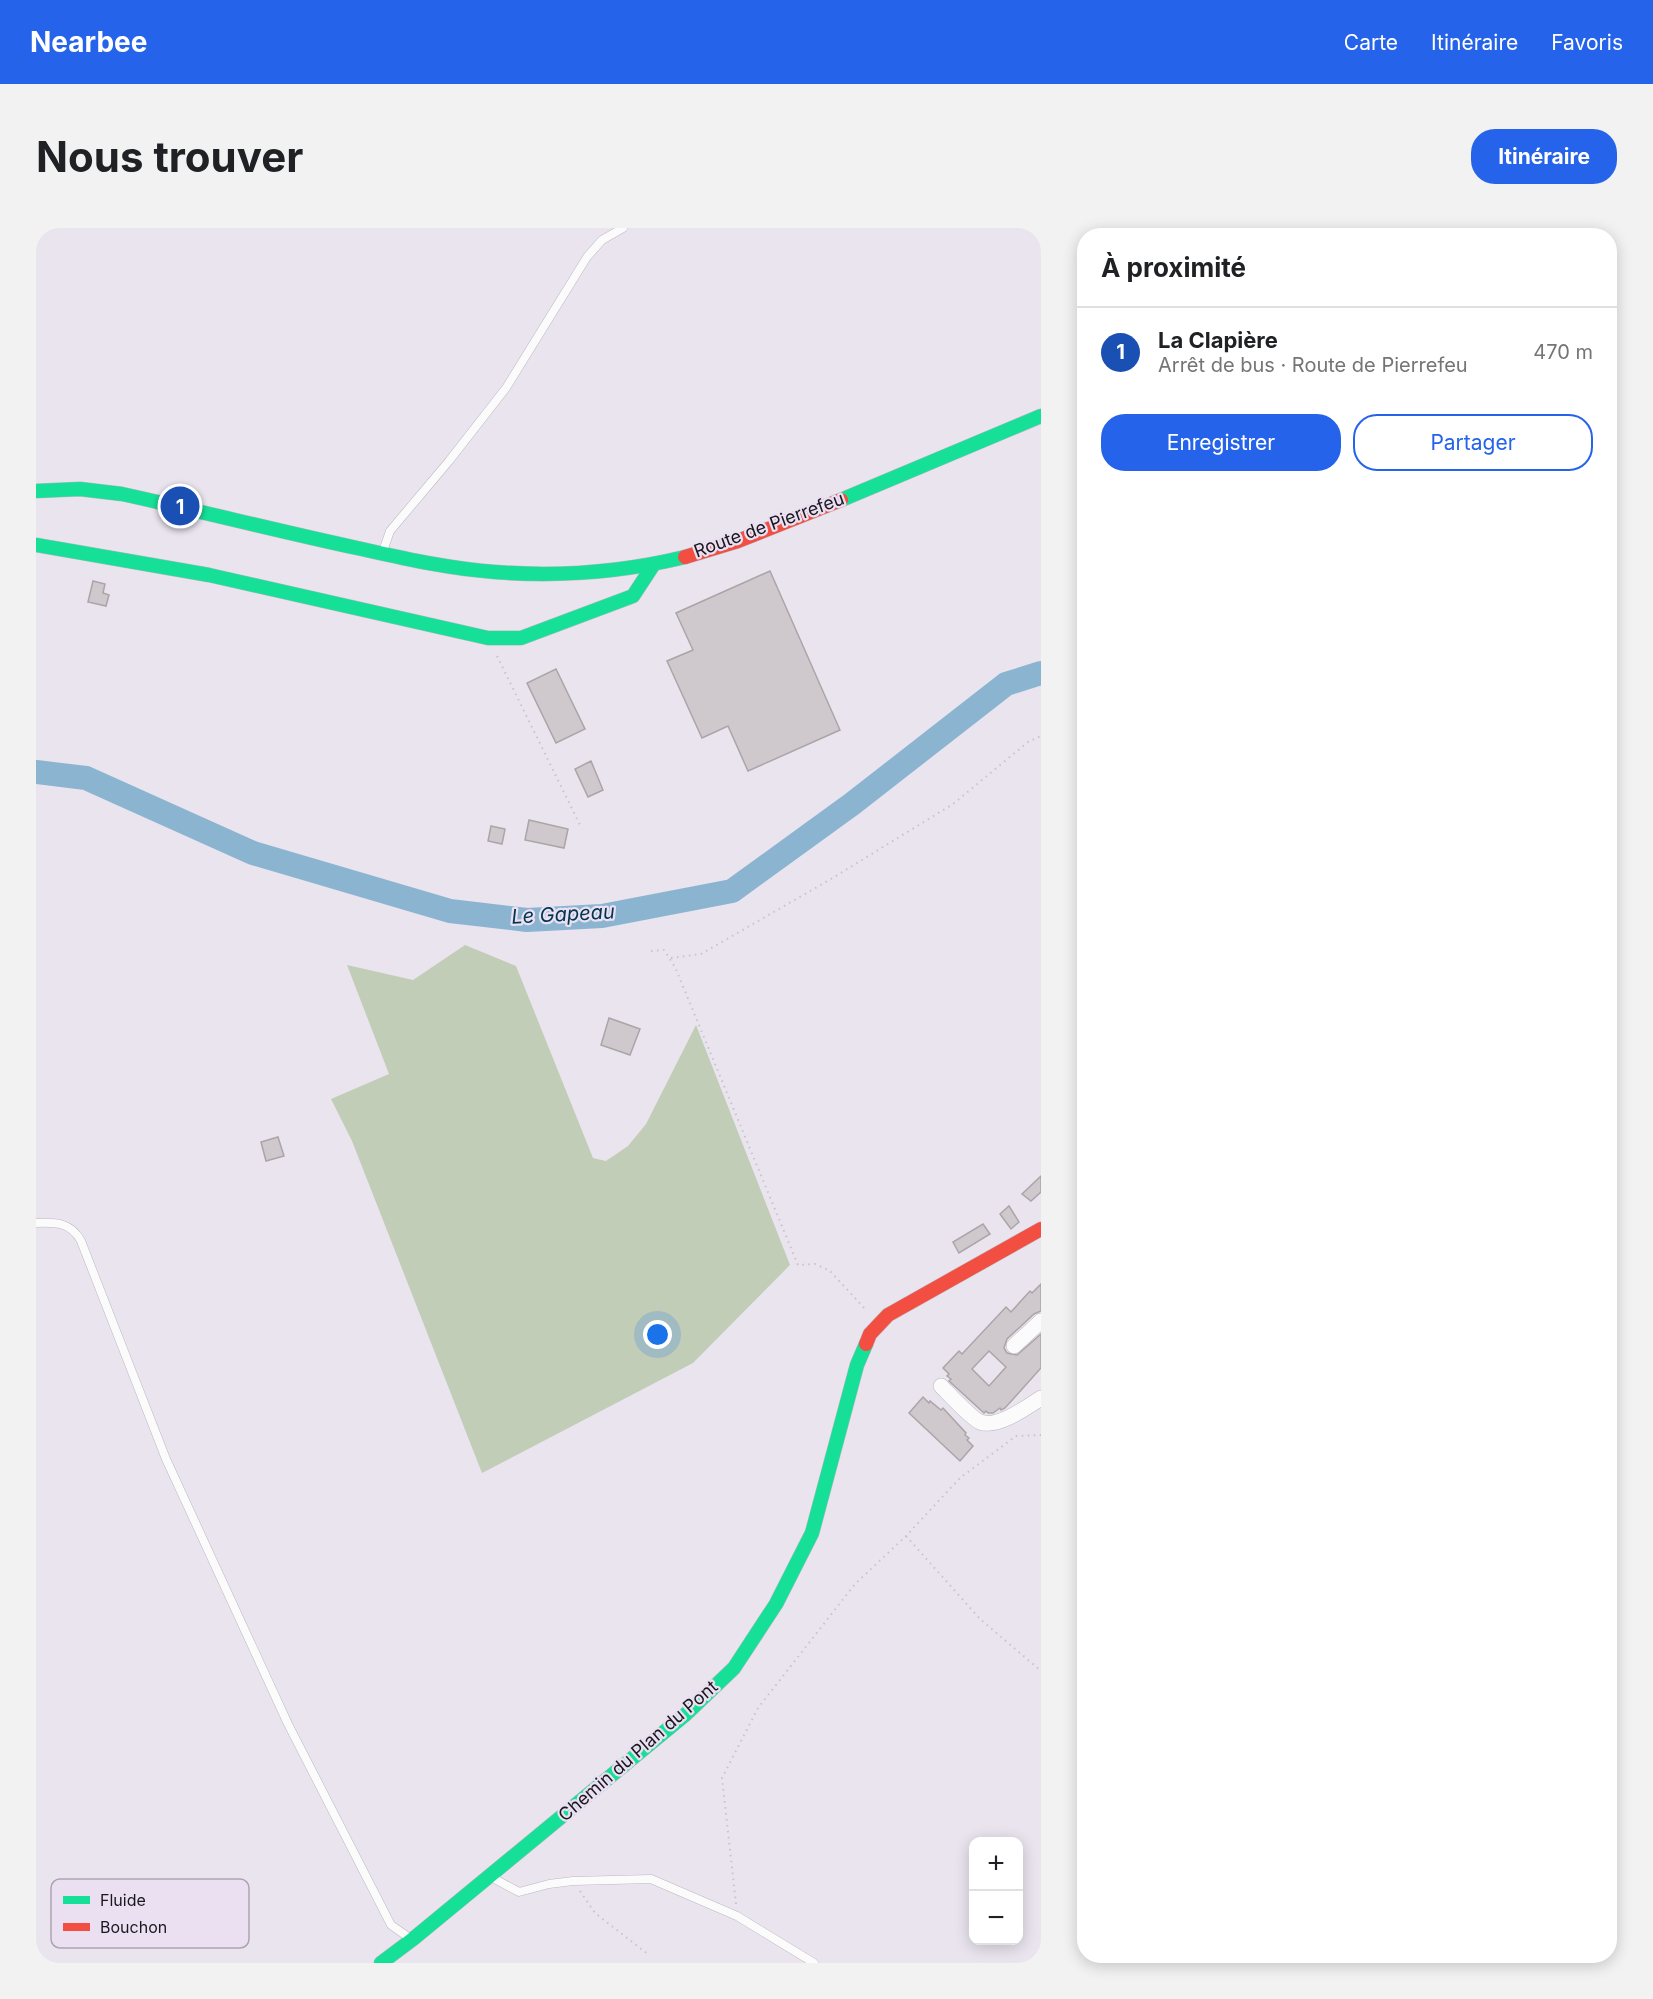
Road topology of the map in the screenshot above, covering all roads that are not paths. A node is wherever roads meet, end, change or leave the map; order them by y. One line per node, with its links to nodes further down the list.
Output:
1 (623, 228): 7 (lane)
2 (1041, 416): 8 (street, Route de Pierrefeu)
3 (36, 491): 5 (street, Route de Pierrefeu)
4 (79, 503): 5 (street, Route de Pierrefeu)
5 (202, 513): 7 (street, Route de Pierrefeu)
6 (36, 545): 8 (street)
7 (383, 553): 8 (street, Route de Pierrefeu)
8 (654, 564)
9 (36, 1223): 16 (lane)
10 (1041, 1229): 15 (street, Chemin du Plan du Pont)
11 (1041, 1322): 12 (street)
12 (1014, 1346)
13 (941, 1386): 14 (street)
14 (1041, 1398)
15 (489, 1876): 16 (street, Chemin du Plan du Pont); 18 (lane)
16 (412, 1939): 17 (street, Chemin du Plan du Pont)
17 (381, 1963)
18 (814, 1963)

